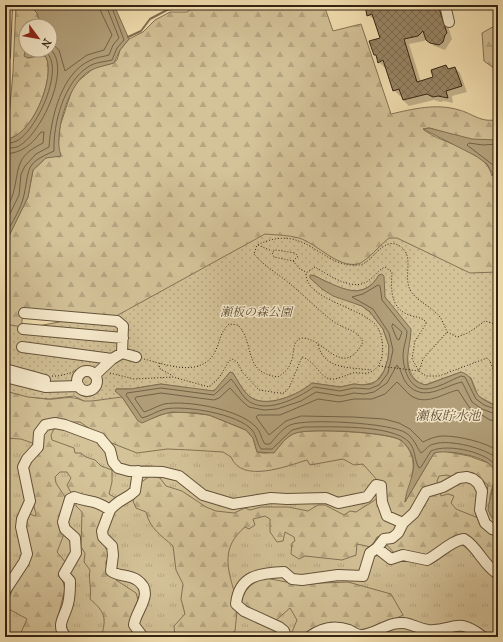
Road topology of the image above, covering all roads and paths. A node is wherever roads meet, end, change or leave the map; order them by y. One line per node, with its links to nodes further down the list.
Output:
1 (8, 5): 4 (street)
2 (445, 5): 3 (street)
3 (449, 22)
4 (5, 56)
5 (257, 245): 6 (path); 12 (path); 14 (path)
6 (272, 252): 7 (path); 7 (path)
7 (293, 261): 8 (path)
8 (306, 273): 20 (path); 23 (path)
9 (24, 313): 13 (street)
10 (498, 325): 12 (path)
11 (23, 329): 13 (street)
12 (447, 332): 23 (path)
13 (123, 338): 16 (street)
14 (318, 344): 19 (path); 22 (path)
15 (22, 347): 18 (street)
16 (122, 353): 17 (street); 18 (street)
17 (136, 357): 19 (path)
18 (112, 359): 24 (street)
19 (160, 363): 27 (path)
20 (378, 366): 22 (path); 23 (path)
21 (5, 369): 28 (street)
22 (373, 370): 27 (path)
23 (419, 371): 29 (path)
24 (98, 372): 25 (path); 27 (path); 28 (street); 28 (street)
25 (51, 376)
26 (5, 377): 28 (street)
27 (173, 377)
28 (78, 382)
29 (498, 382)
30 (138, 471): 31 (street); 32 (street); 36 (street)
31 (110, 510): 37 (street); 38 (street)
32 (403, 523): 33 (street); 34 (street)
33 (498, 531)
34 (377, 548): 35 (street); 39 (street)
35 (498, 574)
36 (5, 592)
37 (66, 637)
38 (142, 637)
39 (286, 637)
40 (309, 637): 41 (street)
41 (483, 637)

